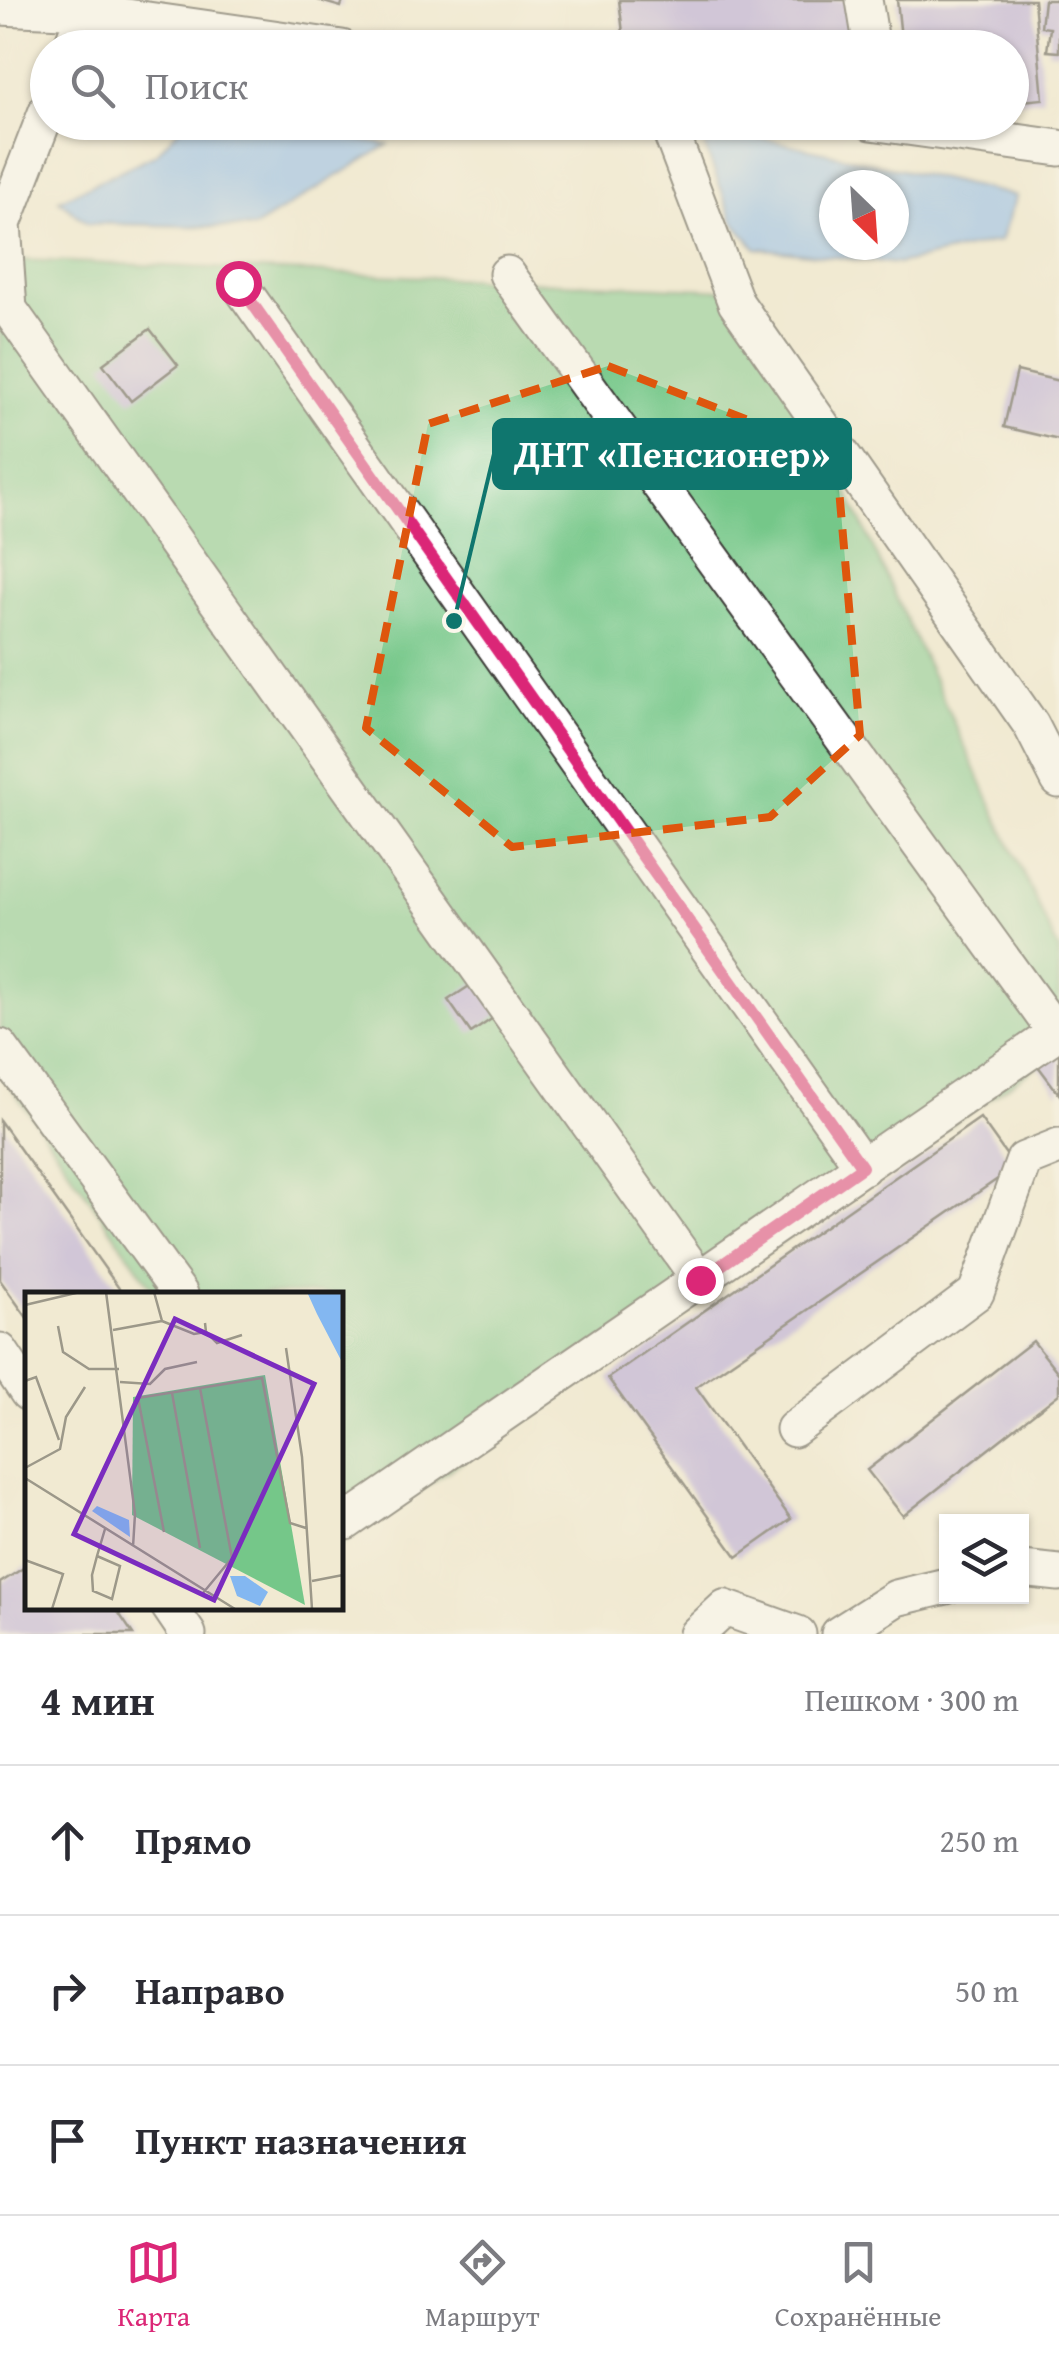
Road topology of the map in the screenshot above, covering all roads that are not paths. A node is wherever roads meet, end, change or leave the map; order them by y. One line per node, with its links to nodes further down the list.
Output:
1 (864, 0): 6 (lane)
2 (0, 7): 3 (lane)
3 (84, 10): 4 (lane); 5 (lane)
4 (77, 30)
5 (220, 30)
6 (869, 30)
7 (36, 140): 17 (lane)
8 (674, 140): 13 (lane)
9 (1002, 140): 10 (lane)
10 (1059, 148)
11 (507, 274): 16 (lane)
12 (238, 283): 16 (lane)
13 (1059, 780)
14 (0, 1047): 18 (lane)
15 (1059, 1146): 21 (lane)
16 (862, 1167): 17 (lane)
17 (700, 1280): 22 (lane)
18 (179, 1292)
19 (0, 1351): 20 (lane)
20 (25, 1388)
21 (794, 1428)
22 (342, 1517)
23 (1029, 1570): 24 (lane)
24 (1059, 1574)
25 (939, 1588): 30 (lane)
26 (171, 1609): 27 (lane)
27 (188, 1634)
28 (698, 1634): 29 (lane)
29 (798, 1634)
30 (840, 1634)

